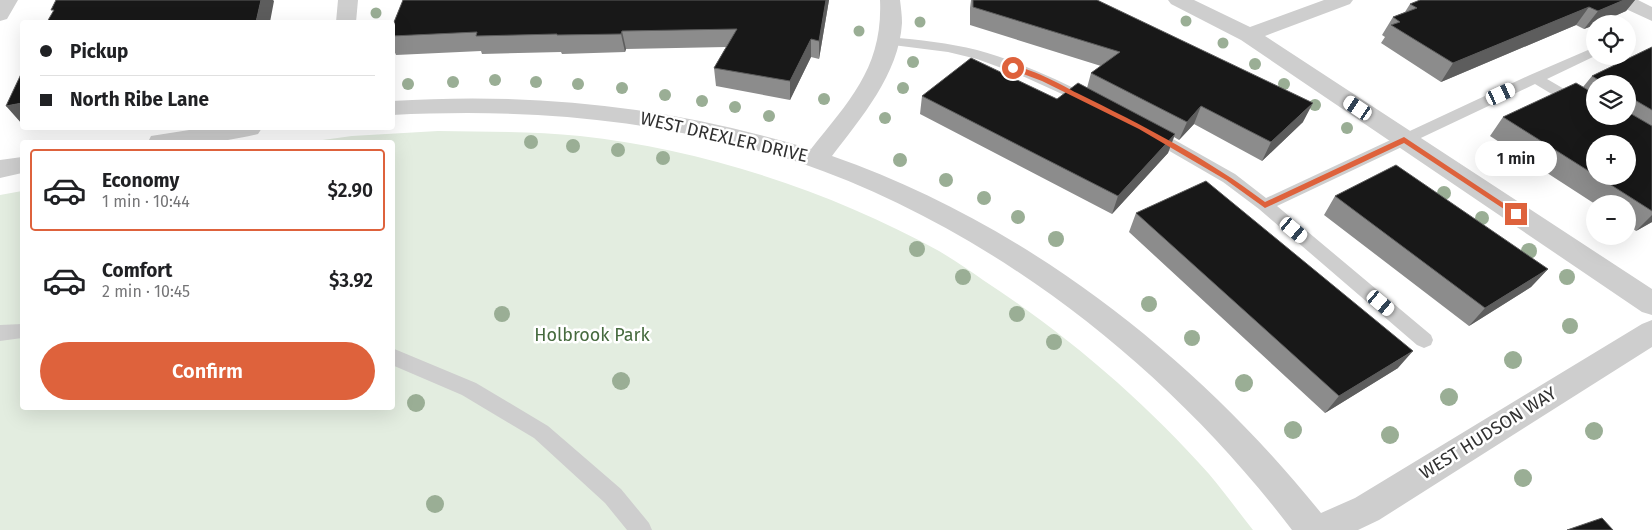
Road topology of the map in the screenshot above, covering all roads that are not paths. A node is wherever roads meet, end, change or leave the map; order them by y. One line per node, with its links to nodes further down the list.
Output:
1 (8, 0): 7 (street)
2 (348, 0): 9 (street)
3 (890, 0): 11 (street)
4 (1178, 0): 10 (street)
5 (1342, 0): 10 (street)
6 (1622, 0): 8 (street)
7 (0, 14)
8 (1652, 15)
9 (346, 20)
10 (1249, 35): 20 (street)
11 (890, 41): 16 (lane); 21 (street)
12 (1586, 55): 13 (lane)
13 (1535, 78): 15 (lane); 20 (lane)
14 (395, 108): 21 (street, WEST DREXLER DRIVE)
15 (1586, 109)
16 (1106, 110)
17 (1141, 128): 24 (lane)
18 (237, 130): 19 (street)
19 (173, 140)
20 (1404, 140): 24 (lane); 25 (street)
21 (816, 159): 32 (street, WEST DREXLER DRIVE)
22 (20, 165): 23 (street)
23 (0, 169)
24 (1265, 205): 29 (lane)
25 (1652, 304)
26 (20, 331): 28 (lane)
27 (1652, 332): 33 (street, WEST HUDSON WAY)
28 (0, 333)
29 (1424, 340)
30 (395, 357): 31 (lane)
31 (641, 530)
32 (1313, 530)
33 (1321, 530)

